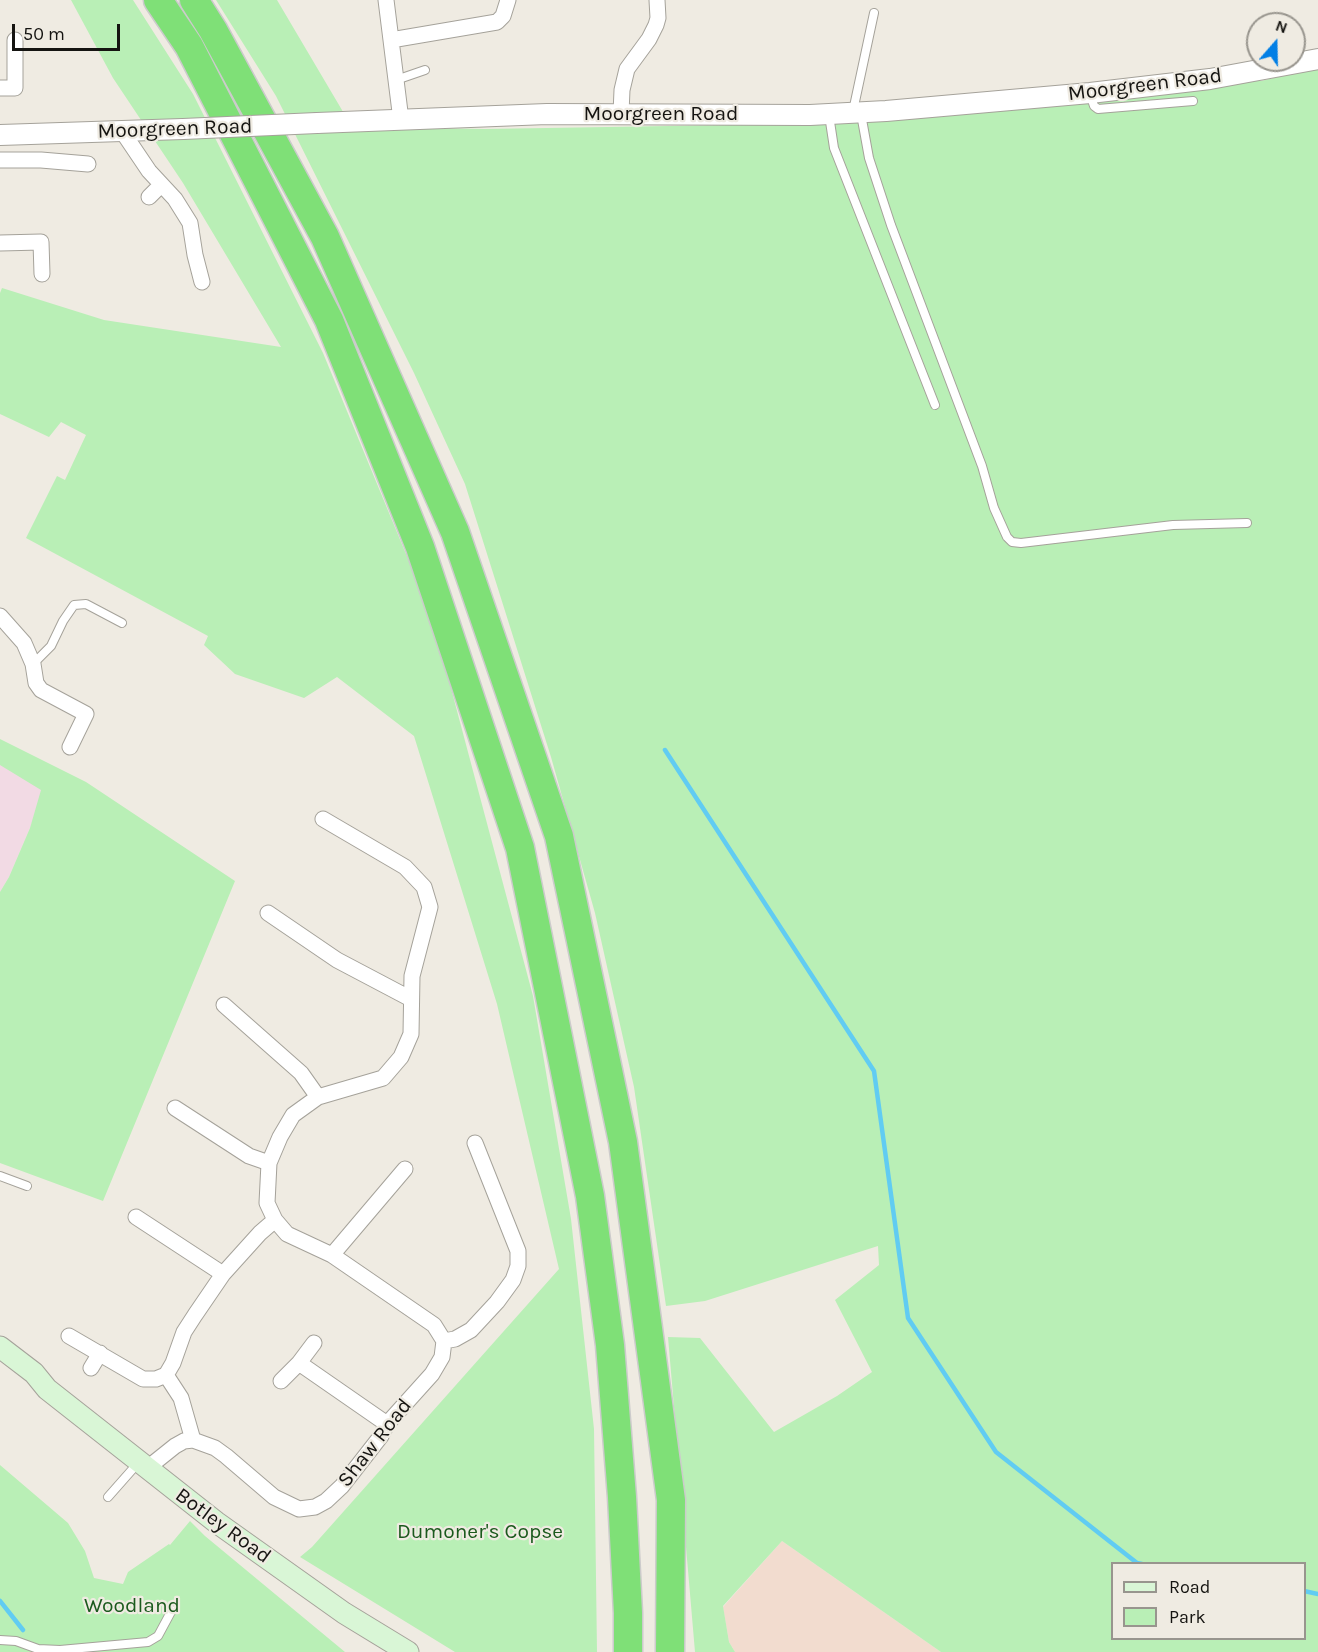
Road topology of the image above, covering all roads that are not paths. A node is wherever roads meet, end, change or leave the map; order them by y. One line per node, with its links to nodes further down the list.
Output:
1 (158, 0): 67 (highway)
2 (194, 0): 68 (highway)
3 (386, 0): 8 (street)
4 (508, 0): 8 (street)
5 (657, 0): 16 (street)
6 (874, 13): 15 (lane)
7 (15, 40): 12 (street)
8 (391, 40): 11 (street)
9 (1318, 59): 13 (street, Moorgreen Road)
10 (425, 70): 11 (lane)
11 (396, 80): 18 (street)
12 (0, 88)
13 (1090, 93): 14 (lane); 15 (street, Moorgreen Road)
14 (1193, 101)
15 (857, 112): 17 (street, Moorgreen Road); 29 (lane)
16 (621, 113): 17 (street, Moorgreen Road); 18 (street, Moorgreen Road)
17 (829, 114): 28 (lane)
18 (401, 120): 19 (street, Moorgreen Road, bridge)
19 (122, 131): 20 (street, Moorgreen Road); 23 (street)
20 (0, 135)
21 (0, 160): 22 (street)
22 (88, 164)
23 (161, 184): 24 (street); 27 (street)
24 (149, 197)
25 (0, 243): 26 (street)
26 (42, 274)
27 (202, 282)
28 (934, 405)
29 (1247, 523)
30 (0, 616): 32 (street)
31 (122, 623): 32 (lane)
32 (33, 664): 33 (street)
33 (70, 747)
34 (323, 819): 36 (street)
35 (268, 913): 36 (street)
36 (411, 999): 38 (street)
37 (224, 1005): 38 (street)
38 (318, 1097): 41 (street)
39 (175, 1108): 41 (street)
40 (475, 1143): 50 (street)
41 (269, 1163): 46 (street)
42 (405, 1169): 47 (street)
43 (0, 1176): 44 (lane)
44 (27, 1186)
45 (136, 1217): 48 (street)
46 (275, 1221): 47 (street); 48 (street)
47 (332, 1255): 50 (street)
48 (224, 1274): 57 (street)
49 (69, 1336): 53 (street)
50 (444, 1341): 60 (street, Shaw Road)
51 (314, 1343): 55 (street)
52 (0, 1347): 59 (main road, Botley Road)
53 (100, 1353): 56 (street); 57 (street)
54 (0, 1362): 59 (main road, Botley Road)
55 (299, 1363): 58 (street); 60 (street)
56 (91, 1368)
57 (166, 1375): 61 (street)
58 (281, 1381)
59 (47, 1389): 62 (main road, Botley Road)
60 (387, 1424): 61 (street, Shaw Road)
61 (193, 1440): 62 (street)
62 (144, 1466): 63 (lane); 66 (main road, Botley Road)
63 (108, 1497)
64 (172, 1610): 65 (lane)
65 (0, 1640)
66 (408, 1652)
67 (628, 1652)
68 (670, 1652)

